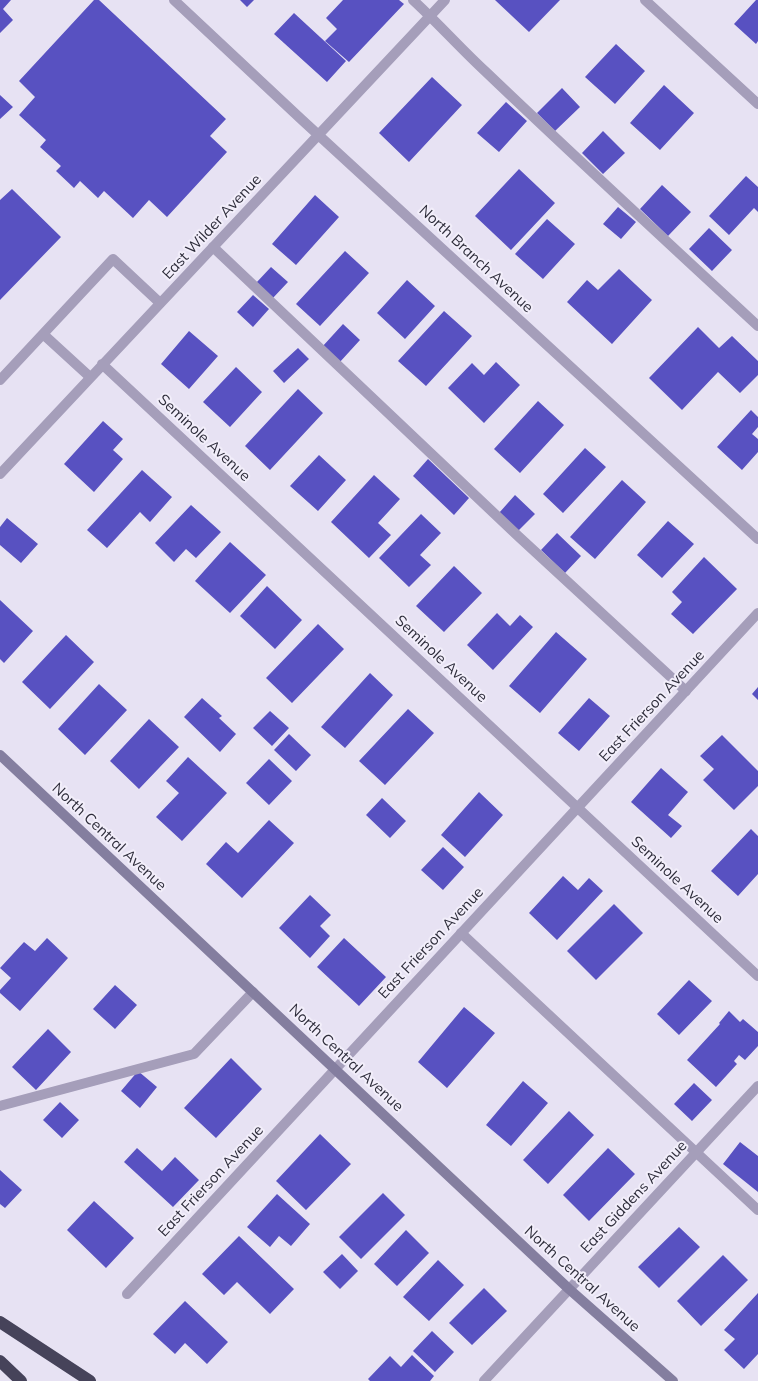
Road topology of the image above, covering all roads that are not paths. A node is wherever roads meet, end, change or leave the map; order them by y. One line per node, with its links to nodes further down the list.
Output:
1 (174, 0): 7 (street, North Branch Avenue)
2 (413, 0): 5 (street)
3 (445, 0): 5 (street, East Wilder Avenue)
4 (645, 0): 6 (street)
5 (430, 16): 7 (street, East Wilder Avenue); 10 (street)
6 (758, 104)
7 (319, 135): 8 (street, East Wilder Avenue); 16 (street, North Branch Avenue)
8 (213, 247): 9 (street, East Wilder Avenue); 18 (street)
9 (160, 303): 11 (street); 12 (street, East Wilder Avenue)
10 (758, 326)
11 (43, 334): 13 (street); 14 (street)
12 (102, 364): 13 (street, East Wilder Avenue); 20 (street, Seminole Avenue)
13 (90, 377): 15 (street, East Wilder Avenue)
14 (0, 380)
15 (0, 474)
16 (758, 540)
17 (758, 613): 18 (street, East Frierson Avenue)
18 (686, 691): 20 (street, East Frierson Avenue)
19 (0, 756): 23 (street, North Central Avenue)
20 (578, 807): 21 (street, East Frierson Avenue); 22 (street, Seminole Avenue)
21 (461, 934): 24 (street, East Frierson Avenue); 27 (street)
22 (758, 976)
23 (253, 992): 24 (street, North Central Avenue); 26 (street)
24 (335, 1068): 29 (street, North Central Avenue); 30 (street, East Frierson Avenue)
25 (758, 1086): 27 (street, East Giddens Avenue)
26 (0, 1106)
27 (696, 1153): 28 (street); 29 (street, East Giddens Avenue)
28 (758, 1210)
29 (569, 1289): 35 (street, East Giddens Avenue); 36 (street, North Central Avenue)
30 (127, 1294)
31 (0, 1322): 34 (highway)
32 (0, 1361): 33 (highway)
33 (21, 1381)
34 (90, 1381)
35 (484, 1381)
36 (673, 1381)

